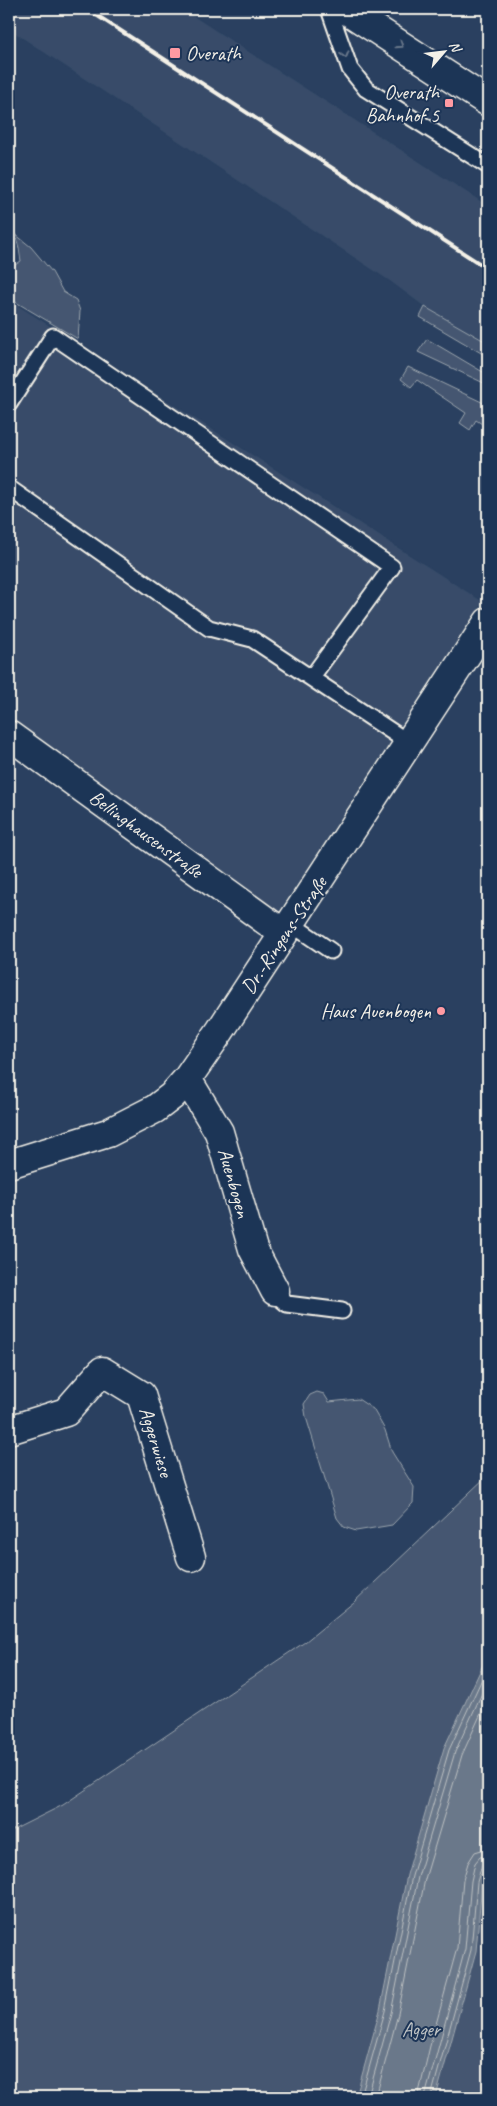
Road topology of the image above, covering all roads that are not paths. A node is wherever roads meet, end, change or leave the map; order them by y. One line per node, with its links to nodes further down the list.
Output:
1 (329, 9): 4 (lane, one-way to 4)
2 (345, 9): 3 (street, one-way to 3)
3 (488, 102)
4 (488, 166)
5 (9, 404): 8 (lane)
6 (9, 488): 8 (lane)
7 (488, 622): 10 (street, Dr.-Ringens-Straße)
8 (311, 678): 10 (lane)
9 (9, 735): 11 (street, Bellinghausenstraße)
10 (409, 743): 11 (street, Dr.-Ringens-Straße)
11 (286, 928): 12 (lane); 13 (street, Dr.-Ringens-Straße)
12 (331, 951)
13 (187, 1079): 14 (street, Dr.-Ringens-Straße); 15 (street, Auenbogen)
14 (9, 1164)
15 (275, 1291): 16 (lane)
16 (342, 1310)
17 (9, 1430): 18 (street, Aggerwiese)
18 (191, 1557)

